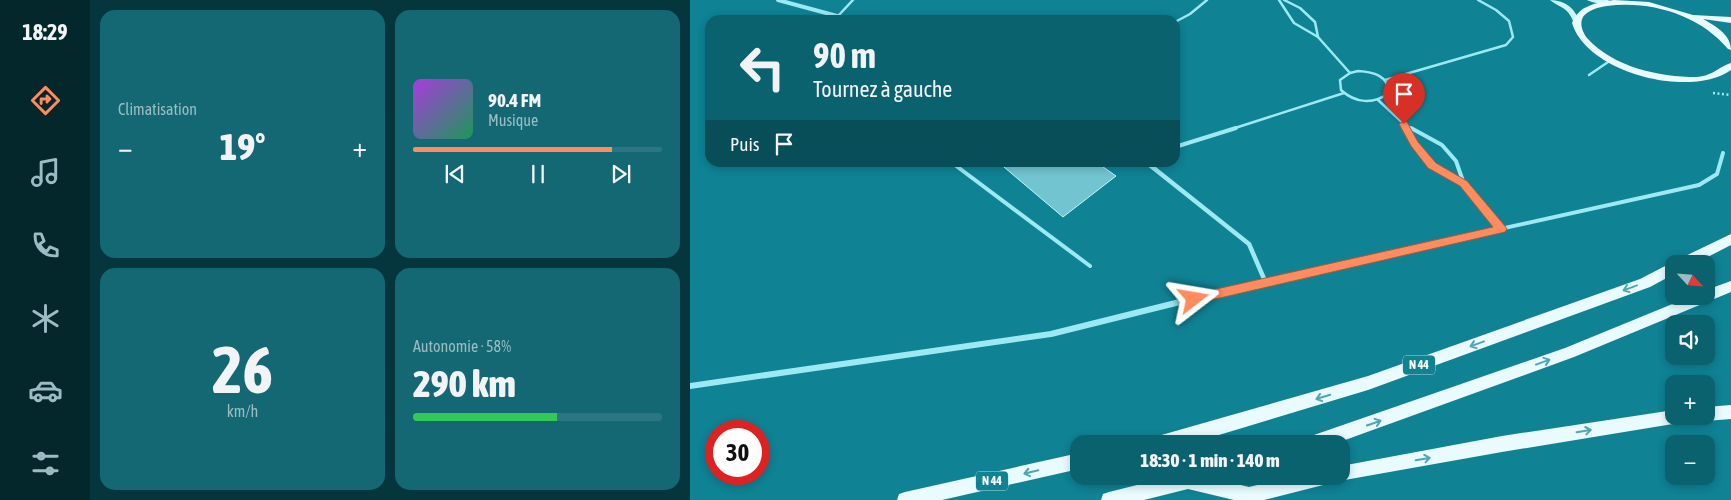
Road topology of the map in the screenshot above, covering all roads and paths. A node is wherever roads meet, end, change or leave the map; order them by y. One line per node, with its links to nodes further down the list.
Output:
1 (778, 0): 12 (street)
2 (853, 0): 13 (lane)
3 (1207, 0): 14 (lane)
4 (1279, 0): 17 (lane)
5 (1284, 0): 17 (lane)
6 (1478, 0): 24 (lane)
7 (1553, 0): 16 (main road)
8 (1590, 0): 9 (main road)
9 (1608, 2): 10 (main road); 16 (main road)
10 (1645, 2): 11 (main road)
11 (1686, 14): 15 (main road); 18 (main road)
12 (834, 15)
13 (839, 15)
14 (1180, 19)
15 (1731, 20)
16 (1577, 24): 20 (main road)
17 (1318, 37): 22 (lane)
18 (1728, 38): 19 (main road)
19 (1731, 47)
20 (1611, 60): 21 (main road); 23 (lane)
21 (1729, 71)
22 (1350, 72): 24 (lane); 25 (lane)
23 (1589, 75)
24 (1386, 80): 26 (lane)
25 (1344, 93): 26 (lane); 28 (lane)
26 (1378, 100): 27 (lane)
27 (1404, 124): 32 (lane); 32 (lane)
28 (1180, 145)
29 (1723, 153): 33 (lane)
30 (959, 167): 36 (lane)
31 (1152, 167): 38 (street)
32 (1464, 184): 33 (lane)
33 (1501, 229): 38 (lane)
34 (1731, 238): 35 (main road)
35 (1699, 255)
36 (1090, 266)
37 (1665, 273): 44 (main road, N 44, one-way to 44)
38 (1265, 281): 40 (street)
39 (1731, 286): 45 (main road, one-way to 39)
40 (690, 386)
41 (1731, 412): 42 (main road)
42 (1715, 413)
43 (1665, 418): 47 (main road, one-way to 43)
44 (1190, 435)
45 (1337, 435)
46 (1070, 463): 51 (main road, N 44, one-way to 51)
47 (1350, 472)
48 (1178, 485): 52 (main road)
49 (1204, 485): 50 (main road)
50 (1293, 485)
51 (905, 500)
52 (1110, 500)

